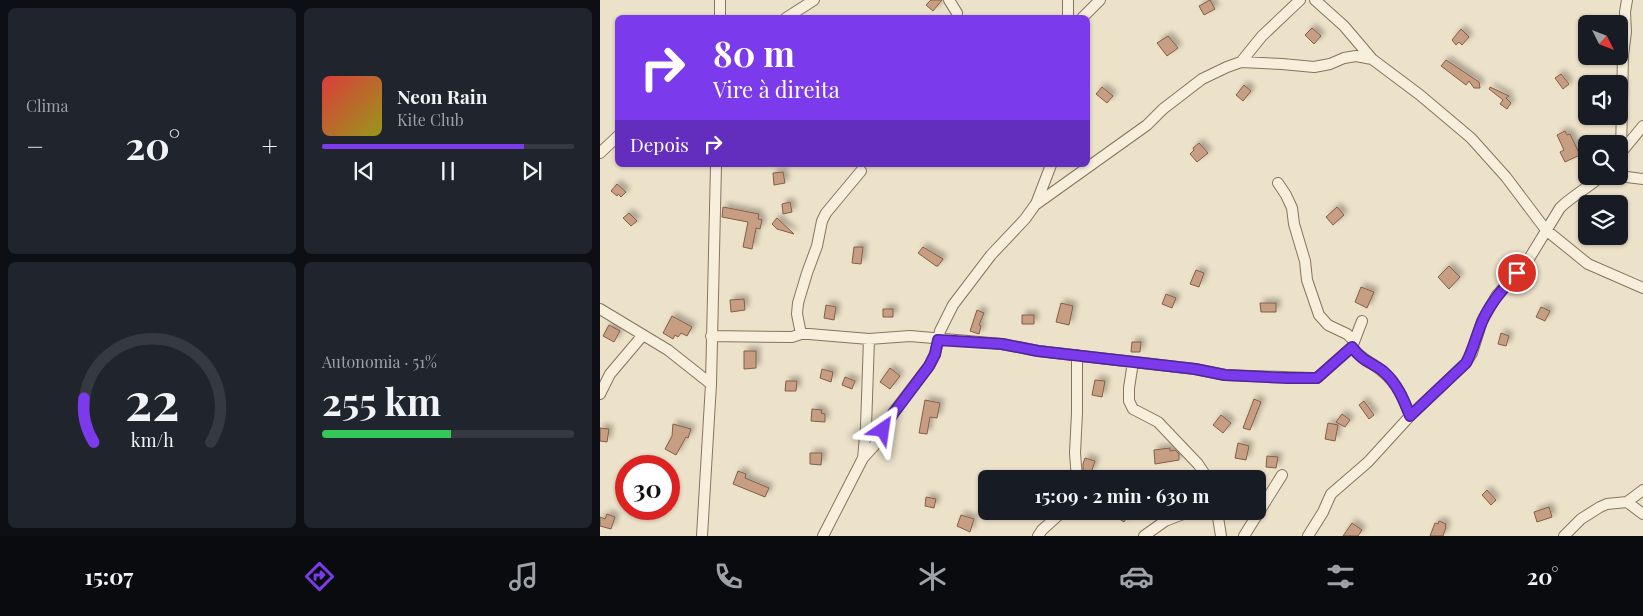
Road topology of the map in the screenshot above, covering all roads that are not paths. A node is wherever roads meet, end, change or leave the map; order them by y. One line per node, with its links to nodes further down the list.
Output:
1 (720, 0): 10 (street)
2 (814, 0): 11 (street)
3 (949, 0): 9 (street)
4 (1068, 0): 12 (street)
5 (1100, 0): 13 (street)
6 (1300, 0): 15 (street)
7 (1315, 0): 14 (street)
8 (1627, 0): 17 (street)
9 (957, 13)
10 (720, 15)
11 (791, 15)
12 (1068, 15)
13 (1085, 15)
14 (1372, 59): 15 (street); 31 (street)
15 (1241, 62): 21 (street)
16 (1643, 126): 19 (street)
17 (1620, 135)
18 (615, 139): 20 (street)
19 (1628, 144)
20 (600, 153)
21 (1090, 166)
22 (716, 167): 37 (street)
23 (1049, 167): 30 (street)
24 (1089, 167): 30 (street)
25 (861, 170): 35 (street)
26 (1628, 177): 27 (street)
27 (1643, 179)
28 (1278, 183): 40 (street)
29 (1591, 185): 31 (street)
30 (1036, 205): 39 (street)
31 (1546, 230): 32 (street); 45 (street)
32 (1643, 288)
33 (600, 308): 36 (street)
34 (1362, 321): 40 (street)
35 (801, 334): 37 (street); 38 (street)
36 (643, 335): 43 (street); 44 (street)
37 (711, 336): 43 (street)
38 (869, 338): 39 (street); 46 (street)
39 (938, 340): 41 (street); 46 (street)
40 (1353, 344): 42 (street); 45 (street)
41 (1077, 355): 42 (street); 47 (street)
42 (1133, 362): 48 (street)
43 (711, 384): 56 (street)
44 (600, 394)
45 (1410, 416): 62 (street)
46 (863, 458): 57 (street)
47 (1076, 470)
48 (1202, 470)
49 (1282, 475): 61 (street)
50 (1643, 490): 51 (street)
51 (1627, 502): 52 (street); 63 (street)
52 (1643, 514)
53 (1053, 520): 58 (street)
54 (1168, 520): 59 (street)
55 (1219, 520): 60 (street)
56 (702, 536)
57 (823, 536)
58 (1038, 536)
59 (1144, 536)
60 (1221, 536)
61 (1244, 536)
62 (1308, 536)
63 (1564, 536)

